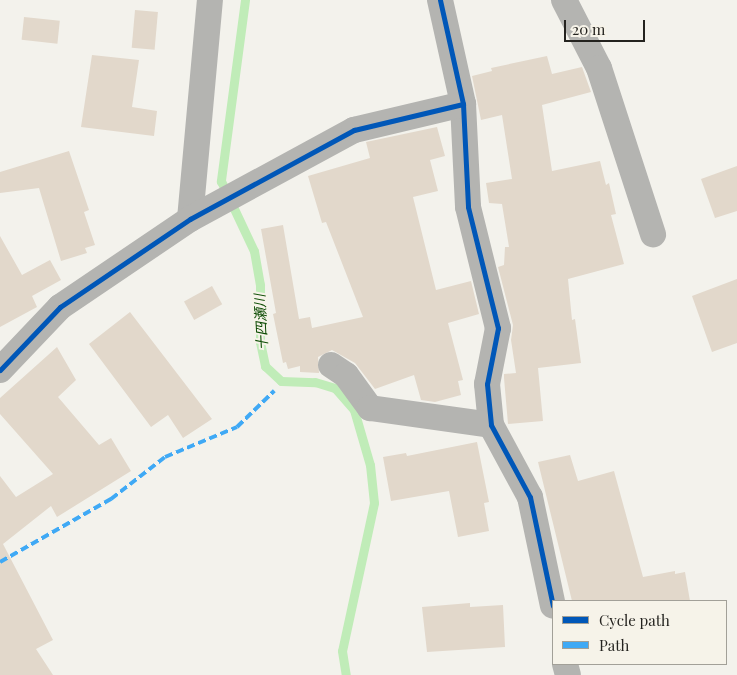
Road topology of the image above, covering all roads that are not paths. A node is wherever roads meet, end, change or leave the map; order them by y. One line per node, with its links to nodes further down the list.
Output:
1 (210, 0): 5 (street)
2 (440, 0): 4 (street)
3 (564, 0): 6 (street)
4 (463, 104): 5 (street); 9 (street)
5 (190, 219): 8 (street)
6 (653, 234)
7 (331, 365): 9 (street)
8 (0, 370)
9 (491, 425): 10 (street)
10 (552, 601)

